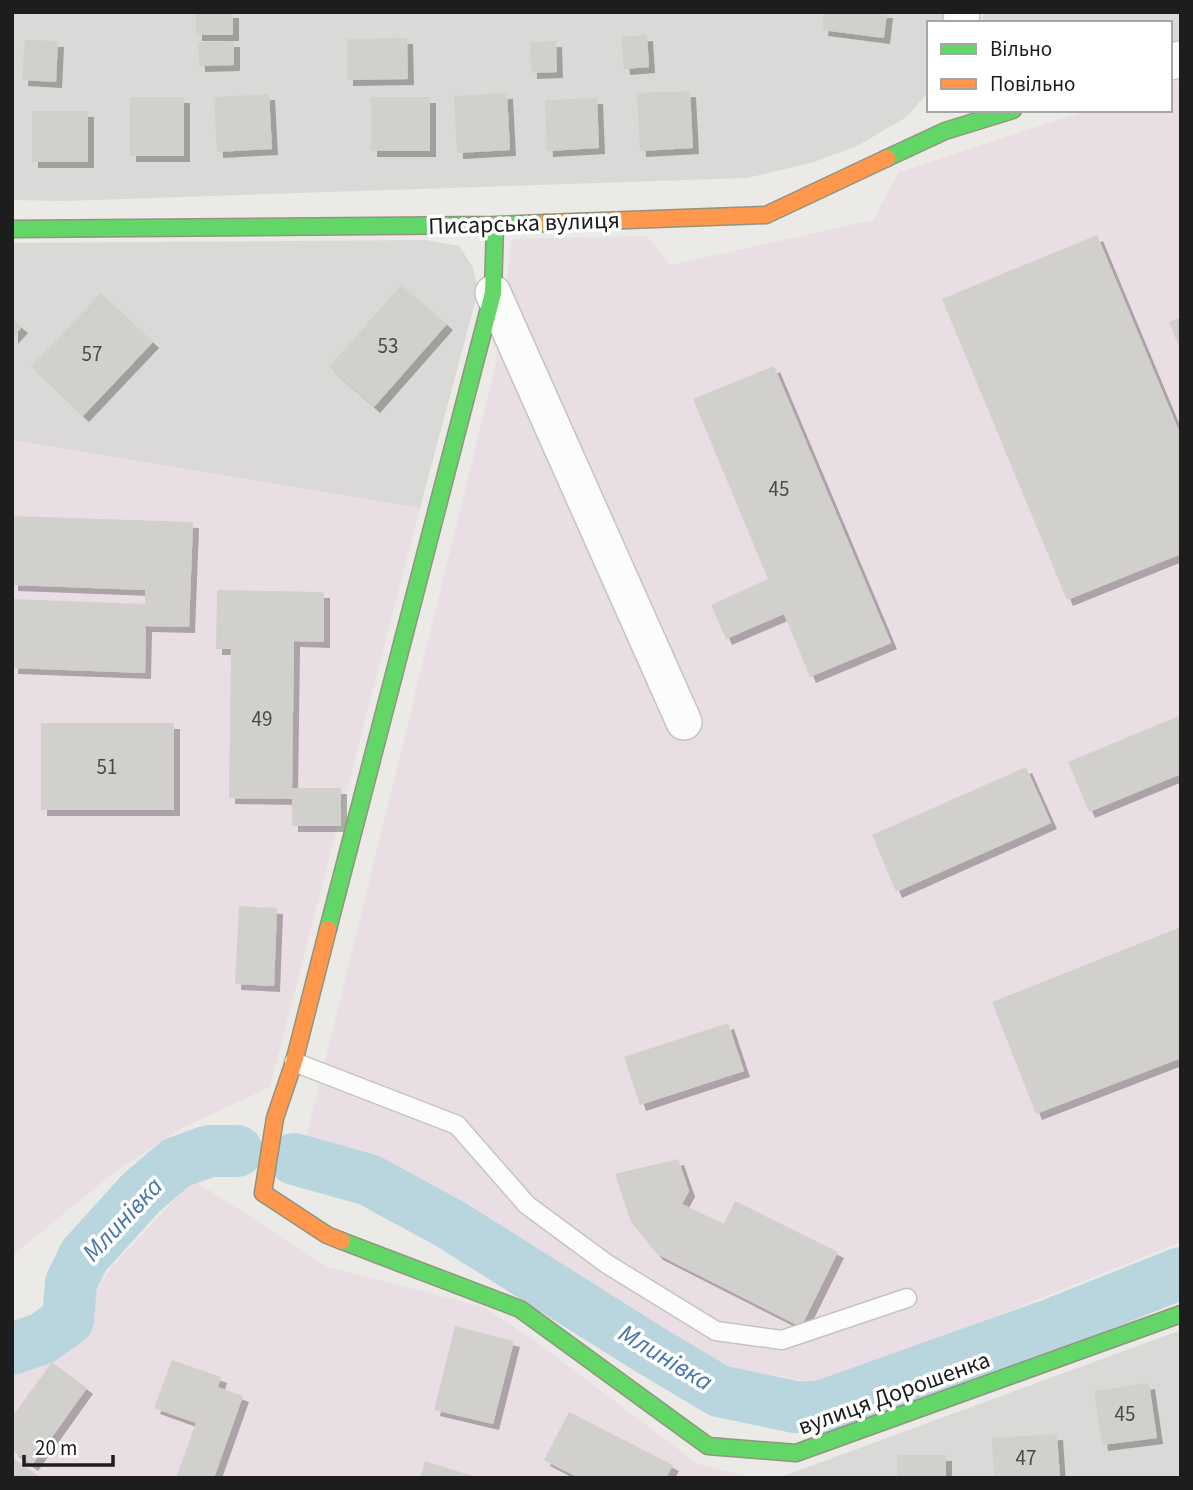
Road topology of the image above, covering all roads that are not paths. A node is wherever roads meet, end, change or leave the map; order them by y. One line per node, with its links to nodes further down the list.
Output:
1 (1001, 112): 2 (street, Писарська вулиця)
2 (946, 121): 3 (street, Писарська вулиця)
3 (495, 225): 4 (street, Писарська вулиця); 5 (street)
4 (12, 229)
5 (493, 293): 6 (street); 7 (street)
6 (684, 722)
7 (294, 1062): 8 (lane); 9 (street, вулиця Дорошенка)
8 (907, 1298)
9 (1181, 1314)

